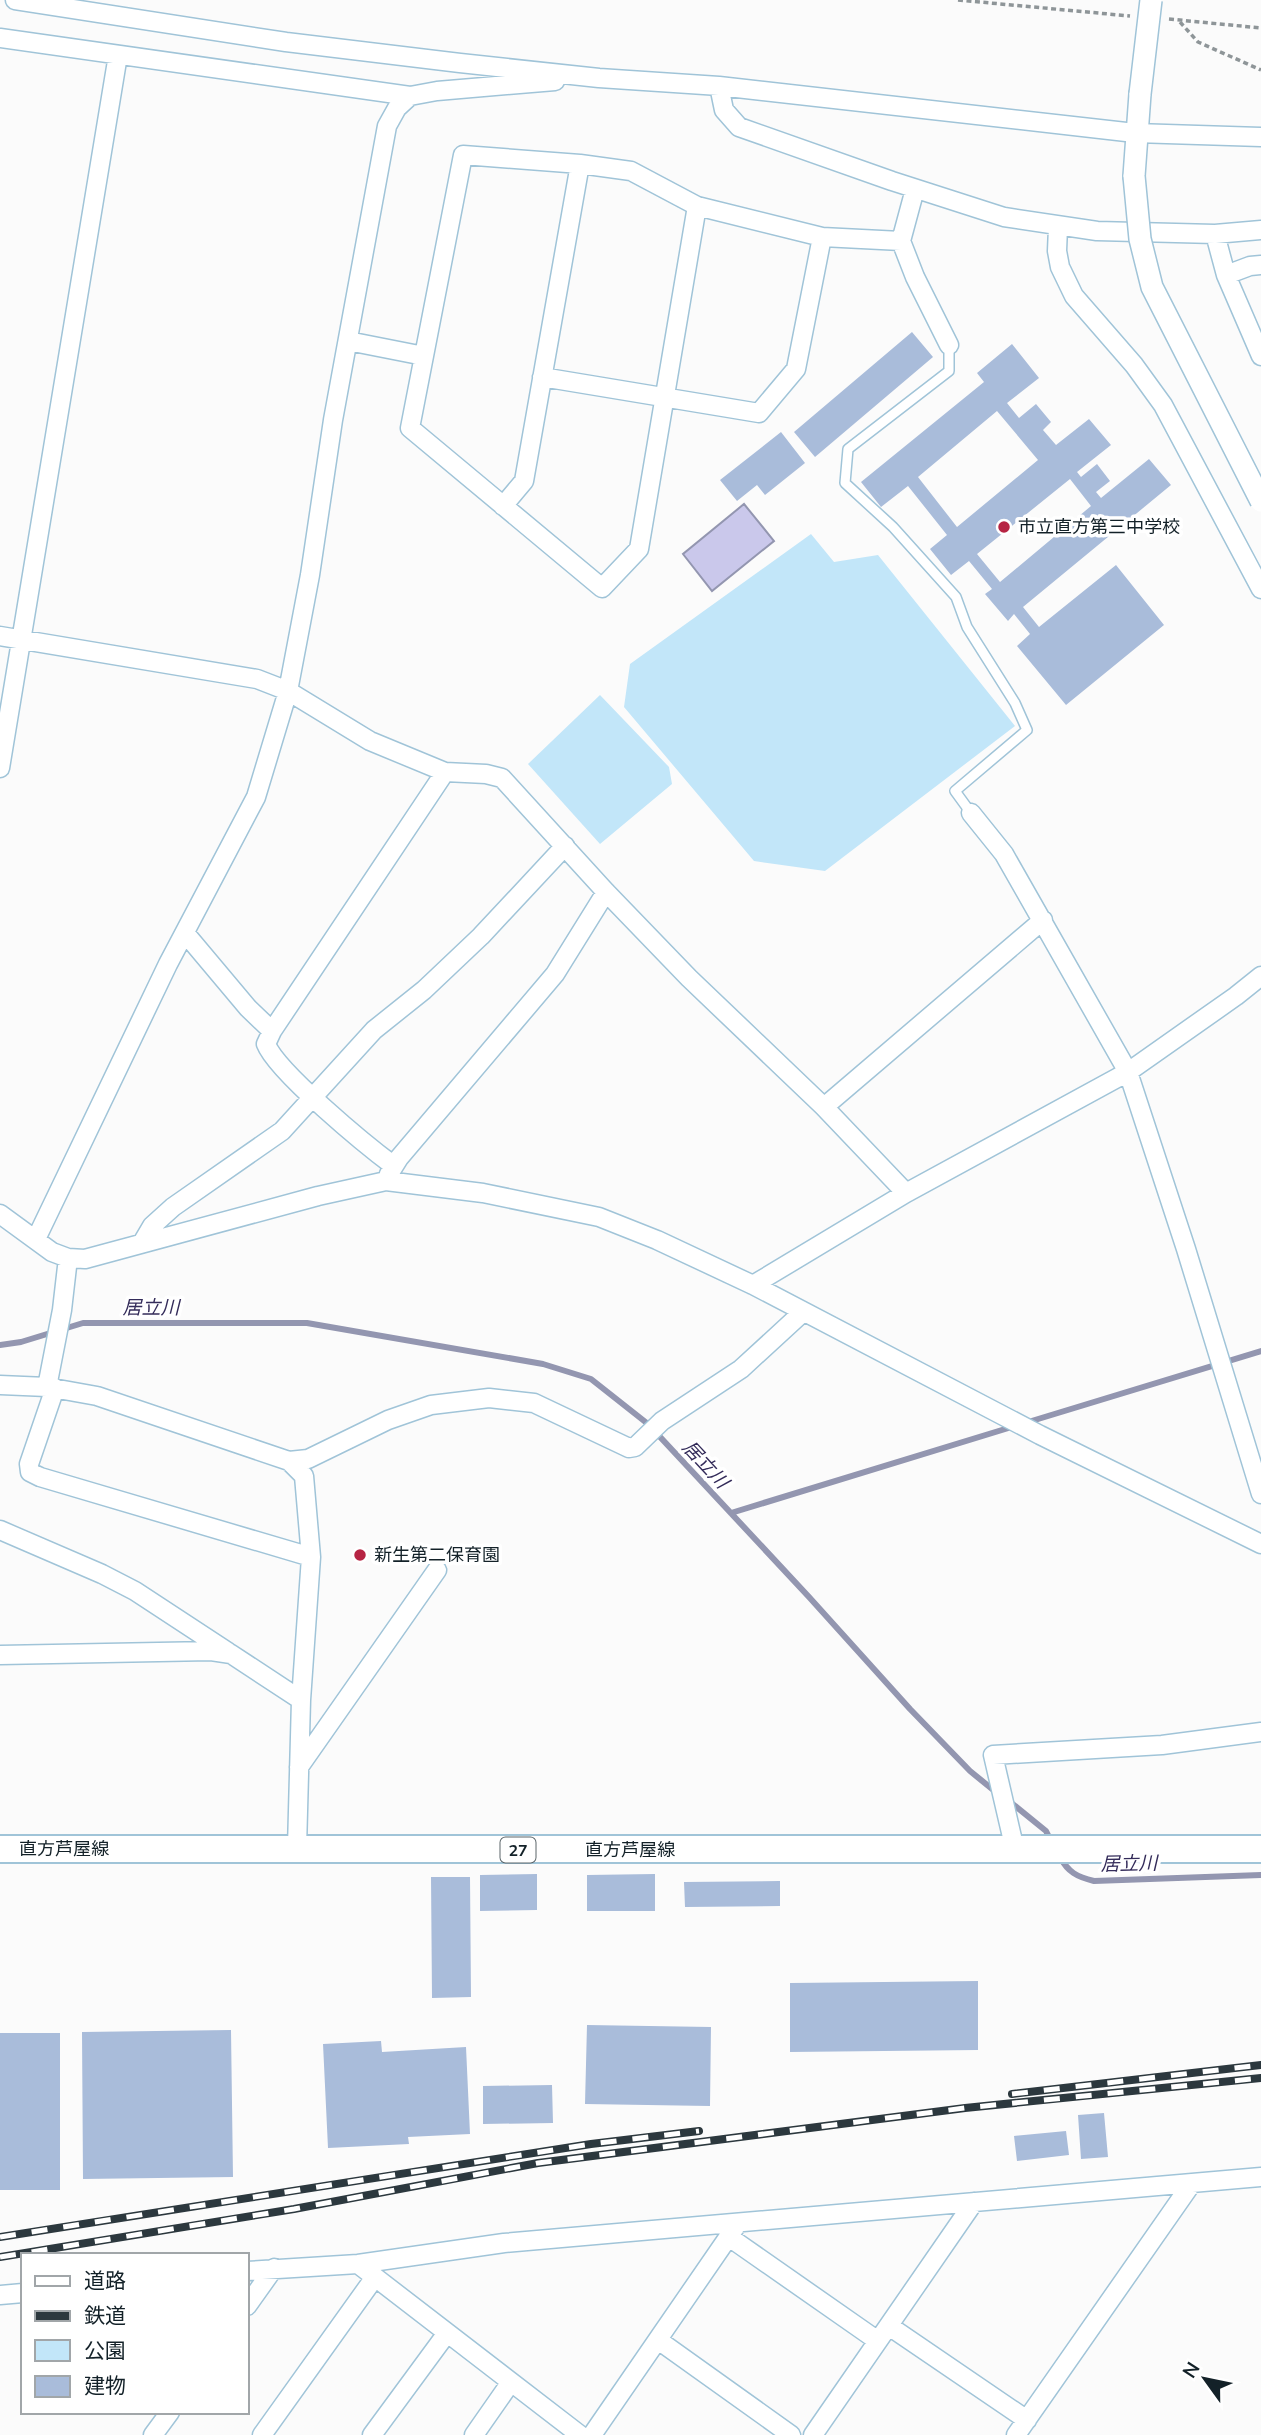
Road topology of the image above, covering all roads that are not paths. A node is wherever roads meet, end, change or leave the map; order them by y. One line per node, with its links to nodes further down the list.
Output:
1 (15, 0): 5 (street)
2 (1145, 8): 8 (street, bridge)
3 (0, 38): 4 (street)
4 (118, 55): 7 (street); 30 (street)
5 (599, 78): 6 (street); 7 (street)
6 (719, 86): 8 (street); 11 (street)
7 (410, 96): 20 (street)
8 (1135, 133): 9 (street); 26 (street, bridge)
9 (1261, 137)
10 (580, 164): 12 (street); 22 (street); 24 (street)
11 (915, 189): 13 (street); 17 (street)
12 (697, 206): 16 (street); 25 (street)
13 (1058, 227): 15 (street); 28 (street)
14 (1261, 230): 15 (street)
15 (1215, 234): 19 (street)
16 (822, 237): 17 (street); 25 (street)
17 (901, 241): 21 (street)
18 (1261, 265): 19 (street)
19 (1226, 275): 23 (street)
20 (348, 341): 22 (street); 31 (street)
21 (949, 345): 34 (lane)
22 (424, 356): 27 (street)
23 (1261, 356)
24 (542, 377): 25 (street); 27 (street)
25 (665, 397): 27 (street)
26 (1261, 501)
27 (503, 506)
28 (1261, 589)
29 (0, 636): 30 (street)
30 (22, 640): 31 (street); 32 (street)
31 (288, 691): 33 (street); 38 (street)
32 (0, 768)
33 (445, 772): 35 (street); 40 (street)
34 (971, 813): 37 (street)
35 (565, 846): 36 (street); 42 (street)
36 (606, 891): 43 (street); 44 (street)
37 (1043, 920): 41 (street); 43 (street)
38 (186, 933): 40 (street); 47 (street)
39 (1261, 976): 41 (street)
40 (272, 1031): 42 (street)
41 (1128, 1072): 45 (street); 55 (street)
42 (314, 1098): 44 (street); 48 (street)
43 (824, 1107): 45 (street)
44 (390, 1174): 48 (street); 50 (street)
45 (906, 1193): 50 (street)
46 (0, 1214): 47 (street)
47 (36, 1239): 49 (street)
48 (142, 1243): 49 (street)
49 (68, 1258): 53 (street)
50 (753, 1285): 51 (street)
51 (803, 1312): 54 (street); 57 (street)
52 (0, 1385): 53 (street)
53 (51, 1387): 54 (street); 58 (street)
54 (289, 1461): 58 (street)
55 (1261, 1494)
56 (0, 1531): 60 (street)
57 (1261, 1544)
58 (311, 1557): 62 (street)
59 (437, 1570): 64 (street)
60 (231, 1654): 61 (street); 62 (street)
61 (0, 1655)
62 (300, 1700): 64 (street)
63 (1261, 1732): 65 (street)
64 (299, 1767): 66 (street)
65 (1021, 1844): 66 (main road, 直方芦屋線 / 27); 68 (main road, 直方芦屋線 / 27)
66 (297, 1848): 67 (main road, 直方芦屋線 / 27)
67 (0, 1849)
68 (1261, 1849)
69 (1261, 2177): 70 (street)
70 (1192, 2183): 71 (street); 86 (street)
71 (974, 2202): 72 (street); 80 (street)
72 (734, 2230): 73 (street); 82 (street); 83 (street)
73 (358, 2264): 74 (street); 76 (street)
74 (274, 2268): 75 (street); 79 (street)
75 (248, 2271)
76 (375, 2277): 81 (street); 88 (street)
77 (21, 2293): 78 (street)
78 (0, 2295)
79 (248, 2305)
80 (889, 2326): 83 (street); 86 (street)
81 (447, 2333): 84 (street); 89 (street)
82 (658, 2340): 92 (street); 93 (street)
83 (878, 2341): 94 (street)
84 (511, 2382): 90 (street); 91 (street)
85 (169, 2414): 87 (street)
86 (1021, 2427)
87 (153, 2435)
88 (262, 2435)
89 (372, 2435)
90 (474, 2435)
91 (580, 2435)
92 (592, 2435)
93 (791, 2435)
94 (813, 2435)

